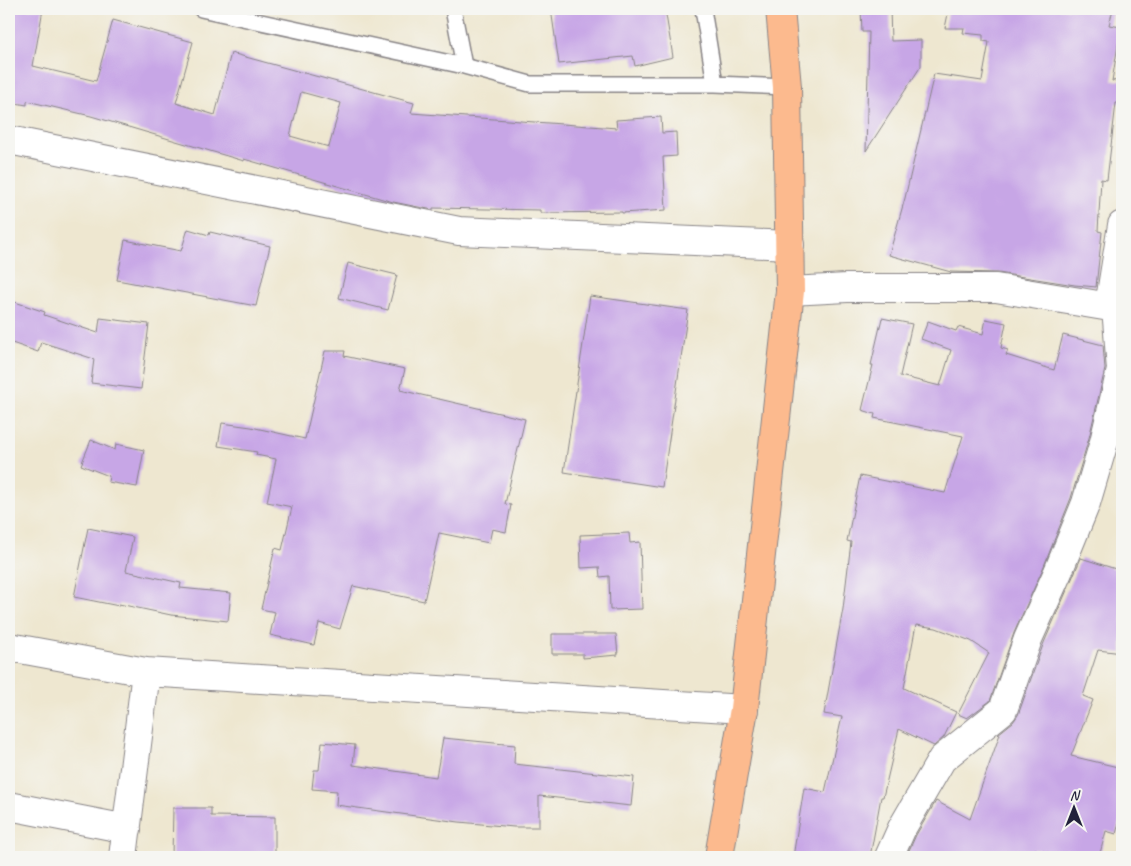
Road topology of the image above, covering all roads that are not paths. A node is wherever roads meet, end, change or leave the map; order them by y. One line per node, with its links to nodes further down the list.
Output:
1 (201, 9): 5 (lane)
2 (453, 9): 5 (lane)
3 (703, 9): 6 (lane)
4 (780, 9): 7 (highway)
5 (464, 66): 6 (lane)
6 (715, 84): 7 (lane)
7 (787, 87): 10 (highway)
8 (9, 140): 10 (street)
9 (1122, 225): 12 (street)
10 (790, 246): 11 (highway)
11 (790, 291): 12 (street); 15 (highway)
12 (1119, 308): 20 (street)
13 (9, 647): 14 (street)
14 (146, 672): 15 (street); 17 (street)
15 (744, 709): 19 (highway)
16 (9, 806): 17 (street)
17 (127, 829): 18 (street)
18 (123, 857)
19 (720, 857)
20 (889, 857)

